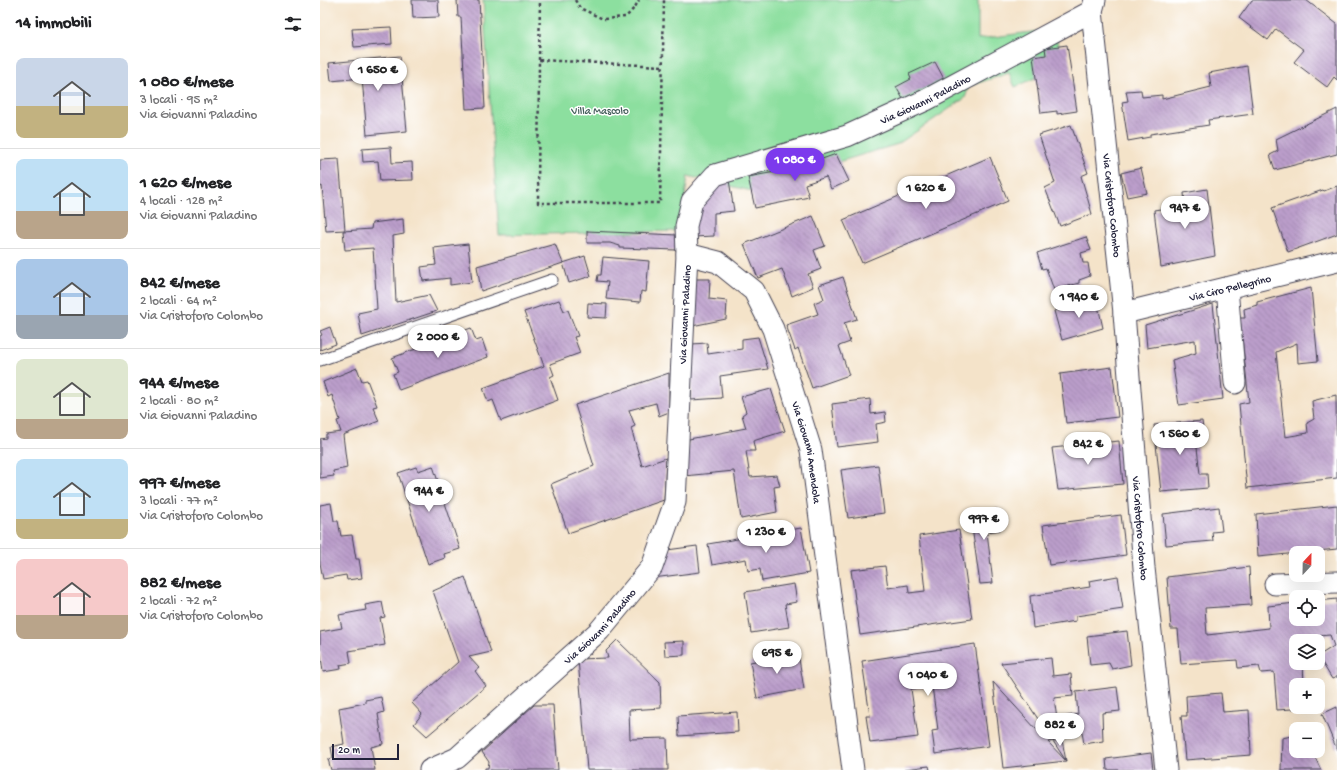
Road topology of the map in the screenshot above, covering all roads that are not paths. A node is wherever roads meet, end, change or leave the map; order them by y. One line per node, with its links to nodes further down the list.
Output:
1 (1093, 6): 2 (street, Via Giovanni Paladino); 6 (street, Via Cristoforo Colombo)
2 (687, 254): 11 (street, Via Giovanni Paladino); 12 (street, Via Giovanni Amendola)
3 (1337, 261): 5 (street, Via Ciro Pellegrino)
4 (552, 280): 7 (lane)
5 (1227, 288): 6 (street, Via Ciro Pellegrino); 8 (street)
6 (1124, 313): 13 (street, Via Cristoforo Colombo)
7 (320, 360)
8 (1235, 383)
9 (1337, 582): 10 (street)
10 (1275, 584)
11 (430, 770)
12 (853, 770)
13 (1166, 770)

